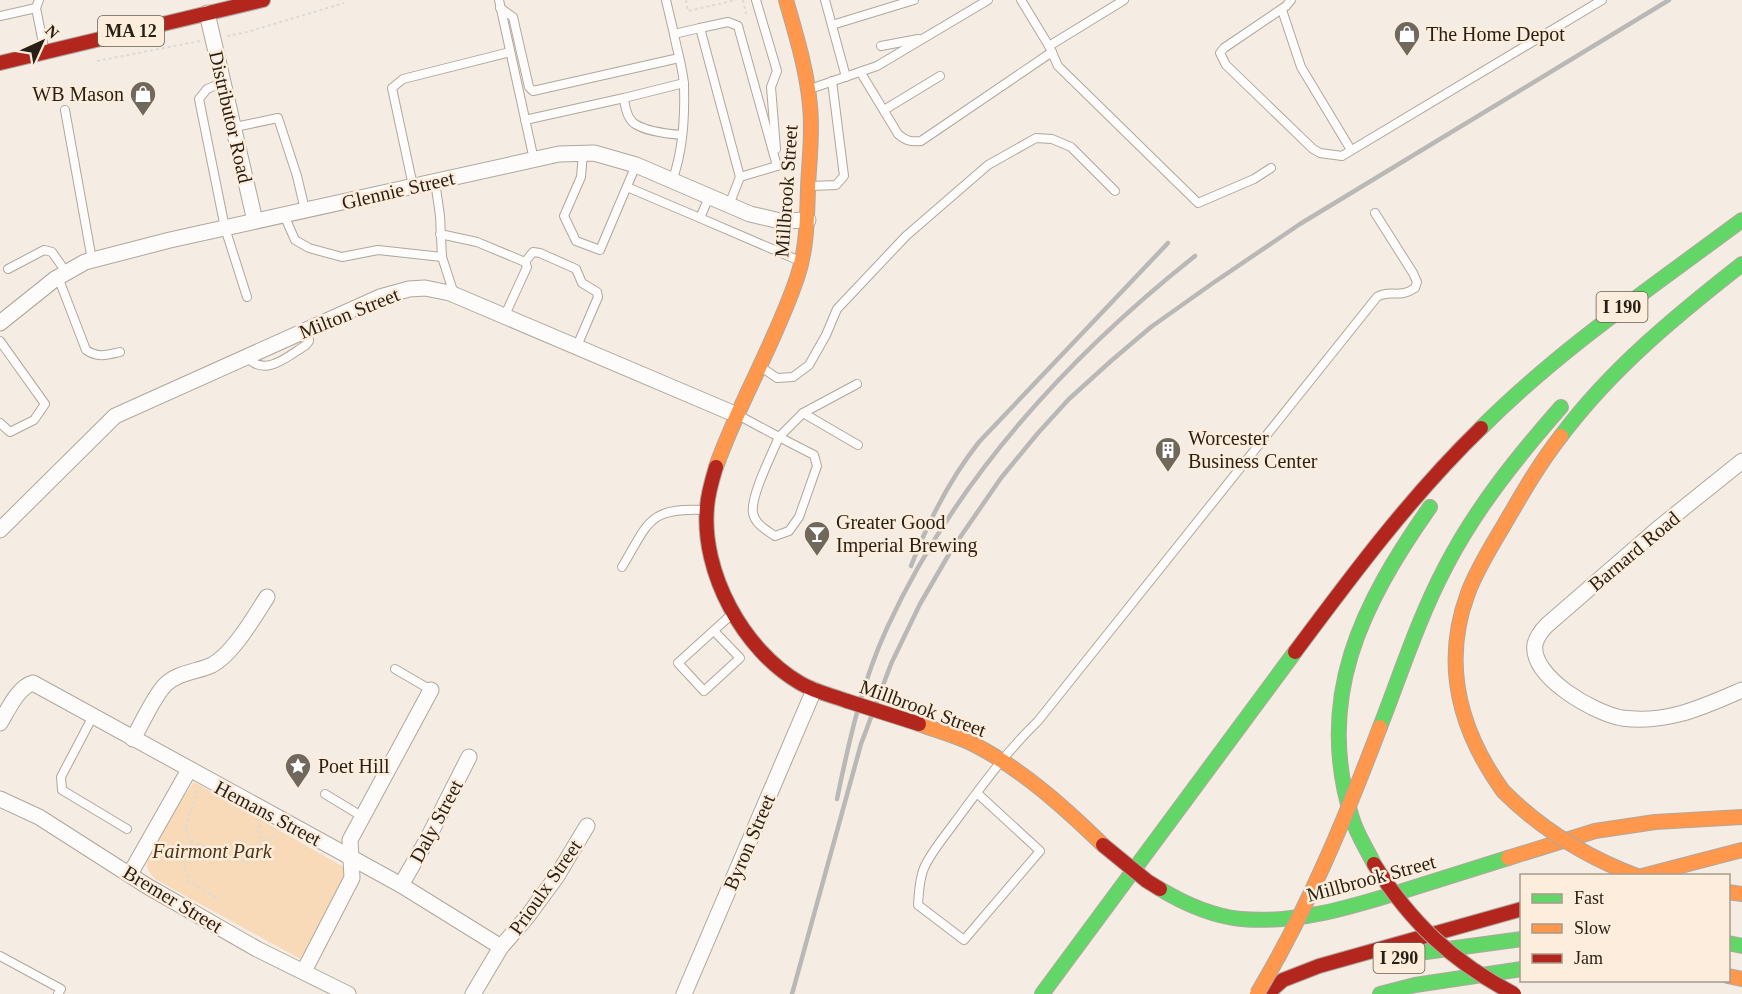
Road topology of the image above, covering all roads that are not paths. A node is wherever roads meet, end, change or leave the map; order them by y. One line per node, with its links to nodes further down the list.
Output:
1 (228, 0): 16 (lane)
2 (263, 0): 16 (main road, MA 12)
3 (666, 0): 20 (lane)
4 (756, 0): 45 (lane)
5 (786, 0): 34 (main road, Millbrook Street)
6 (825, 0): 18 (lane)
7 (914, 0): 18 (lane)
8 (988, 0): 21 (lane)
9 (1021, 0): 23 (lane)
10 (1125, 0): 23 (lane)
11 (1291, 0): 15 (lane)
12 (1602, 0): 41 (lane)
13 (501, 2): 25 (lane); 26 (lane)
14 (37, 4): 17 (lane); 24 (lane)
15 (1282, 10): 41 (lane); 41 (lane)
16 (207, 13): 24 (main road, MA 12); 32 (street, Distributor Road)
17 (0, 16)
18 (832, 25): 30 (lane)
19 (700, 28): 20 (lane); 45 (lane); 47 (lane)
20 (674, 34): 26 (lane)
21 (924, 38): 22 (lane); 28 (lane)
22 (881, 46)
23 (1050, 49): 37 (lane); 46 (lane)
24 (44, 52): 27 (main road, MA 12)
25 (510, 52): 38 (lane); 50 (lane)
26 (679, 58): 33 (lane)
27 (0, 63)
28 (861, 73): 30 (lane); 37 (lane)
29 (940, 76): 37 (lane)
30 (846, 77): 31 (lane)
31 (832, 81): 34 (lane); 51 (lane)
32 (224, 82): 39 (street, Distributor Road); 63 (lane)
33 (684, 83): 35 (lane); 40 (lane)
34 (809, 89): 51 (main road, Millbrook Street)
35 (624, 98): 38 (lane); 40 (lane)
36 (65, 110): 66 (lane)
37 (884, 110)
38 (525, 120): 43 (lane)
39 (235, 127): 56 (lane); 62 (street, Distributor Road)
40 (681, 135): 49 (lane)
41 (1351, 150)
42 (583, 153): 43 (street, Glennie Street); 44 (street, Glennie Street); 52 (lane)
43 (534, 160): 48 (street, Glennie Street)
44 (636, 165): 49 (street, Glennie Street); 52 (lane)
45 (777, 166): 47 (lane)
46 (1271, 168)
47 (740, 177): 55 (lane)
48 (435, 181): 50 (street, Glennie Street); 64 (lane)
49 (672, 182): 54 (street, Glennie Street)
50 (413, 186): 56 (street, Glennie Street)
51 (808, 186): 60 (main road, Millbrook Street)
52 (627, 187): 59 (lane)
53 (1115, 191): 81 (lane)
54 (709, 197): 55 (street, Glennie Street); 59 (lane)
55 (729, 205): 60 (street, Glennie Street)
56 (305, 210): 58 (street, Glennie Street)
57 (1375, 213): 107 (lane)
58 (284, 215): 62 (street, Glennie Street); 65 (lane)
59 (700, 218): 68 (lane)
60 (808, 220): 68 (main road, Millbrook Street)
61 (1742, 220): 84 (main road, I 190)
62 (255, 221): 63 (street, Glennie Street)
63 (225, 228): 66 (street, Glennie Street); 74 (lane)
64 (440, 234): 65 (lane); 67 (lane)
65 (442, 257): 73 (lane)
66 (92, 260): 71 (street, Glennie Street)
67 (525, 262): 75 (lane); 78 (lane)
68 (801, 262): 81 (main road, Millbrook Street)
69 (1742, 264): 72 (main road)
70 (8, 268): 71 (lane)
71 (62, 274): 76 (street, Glennie Street); 79 (lane)
72 (1713, 287): 80 (main road); 119 (main road, bridge)
73 (455, 296): 75 (street, Milton Street); 94 (street, Milton Street)
74 (247, 297)
75 (505, 315): 78 (street, Milton Street)
76 (0, 323)
77 (0, 342): 87 (lane)
78 (577, 346): 86 (street, Milton Street)
79 (120, 352)
80 (1606, 363)
81 (759, 366): 86 (main road, Millbrook Street)
82 (856, 384): 85 (lane)
83 (1572, 397): 135 (main road, bridge)
84 (1508, 402): 91 (main road); 134 (main road)
85 (803, 412): 88 (lane); 89 (lane)
86 (737, 415): 88 (lane); 93 (main road, Millbrook Street)
87 (0, 423)
88 (778, 437): 88 (lane)
89 (858, 444)
90 (1742, 461): 102 (street, Barnard Road)
91 (1449, 481)
92 (1435, 500): 139 (main road, bridge)
93 (707, 510): 95 (lane); 97 (main road, Millbrook Street)
94 (0, 530)
95 (622, 567)
96 (267, 597): 105 (street)
97 (733, 613): 98 (lane); 101 (main road, Millbrook Street)
98 (714, 631): 98 (lane)
99 (395, 669): 100 (lane)
100 (431, 690): 112 (street)
101 (814, 690): 107 (main road, Millbrook Street, bridge); 133 (street, Byron Street)
102 (1742, 690)
103 (93, 716): 104 (street, Hemans Street); 105 (street, Hemans Street); 115 (lane)
104 (0, 723)
105 (133, 739): 108 (street, Hemans Street)
106 (469, 757): 121 (street, Daly Street)
107 (1001, 761): 109 (lane); 113 (main road, Millbrook Street, bridge)
108 (189, 770): 117 (street, Hemans Street); 118 (street)
109 (977, 793): 109 (lane)
110 (325, 794): 112 (lane)
111 (0, 799): 118 (street, Bremer Street)
112 (363, 816): 117 (street)
113 (1742, 817)
114 (587, 826): 124 (street, Prioulx Street)
115 (127, 829)
116 (1742, 850): 120 (main road)
117 (352, 858): 121 (street, Hemans Street); 127 (street)
118 (130, 874): 127 (street, Bremer Street)
119 (1632, 874)
120 (1650, 874)
121 (401, 885): 124 (street, Hemans Street)
122 (1520, 909): 136 (main road)
123 (1520, 939): 128 (main road, I 290)
124 (501, 947): 132 (street, Prioulx Street)
125 (0, 956): 130 (lane)
126 (1520, 969): 138 (main road, I 290)
127 (304, 971): 131 (street, Bremer Street)
128 (1347, 972)
129 (1317, 981): 137 (main road)
130 (58, 994)
131 (348, 994)
132 (473, 994)
133 (684, 994)
134 (1042, 994)
135 (1257, 994)
136 (1267, 994)
137 (1281, 994)
138 (1380, 994)
139 (1514, 994)

